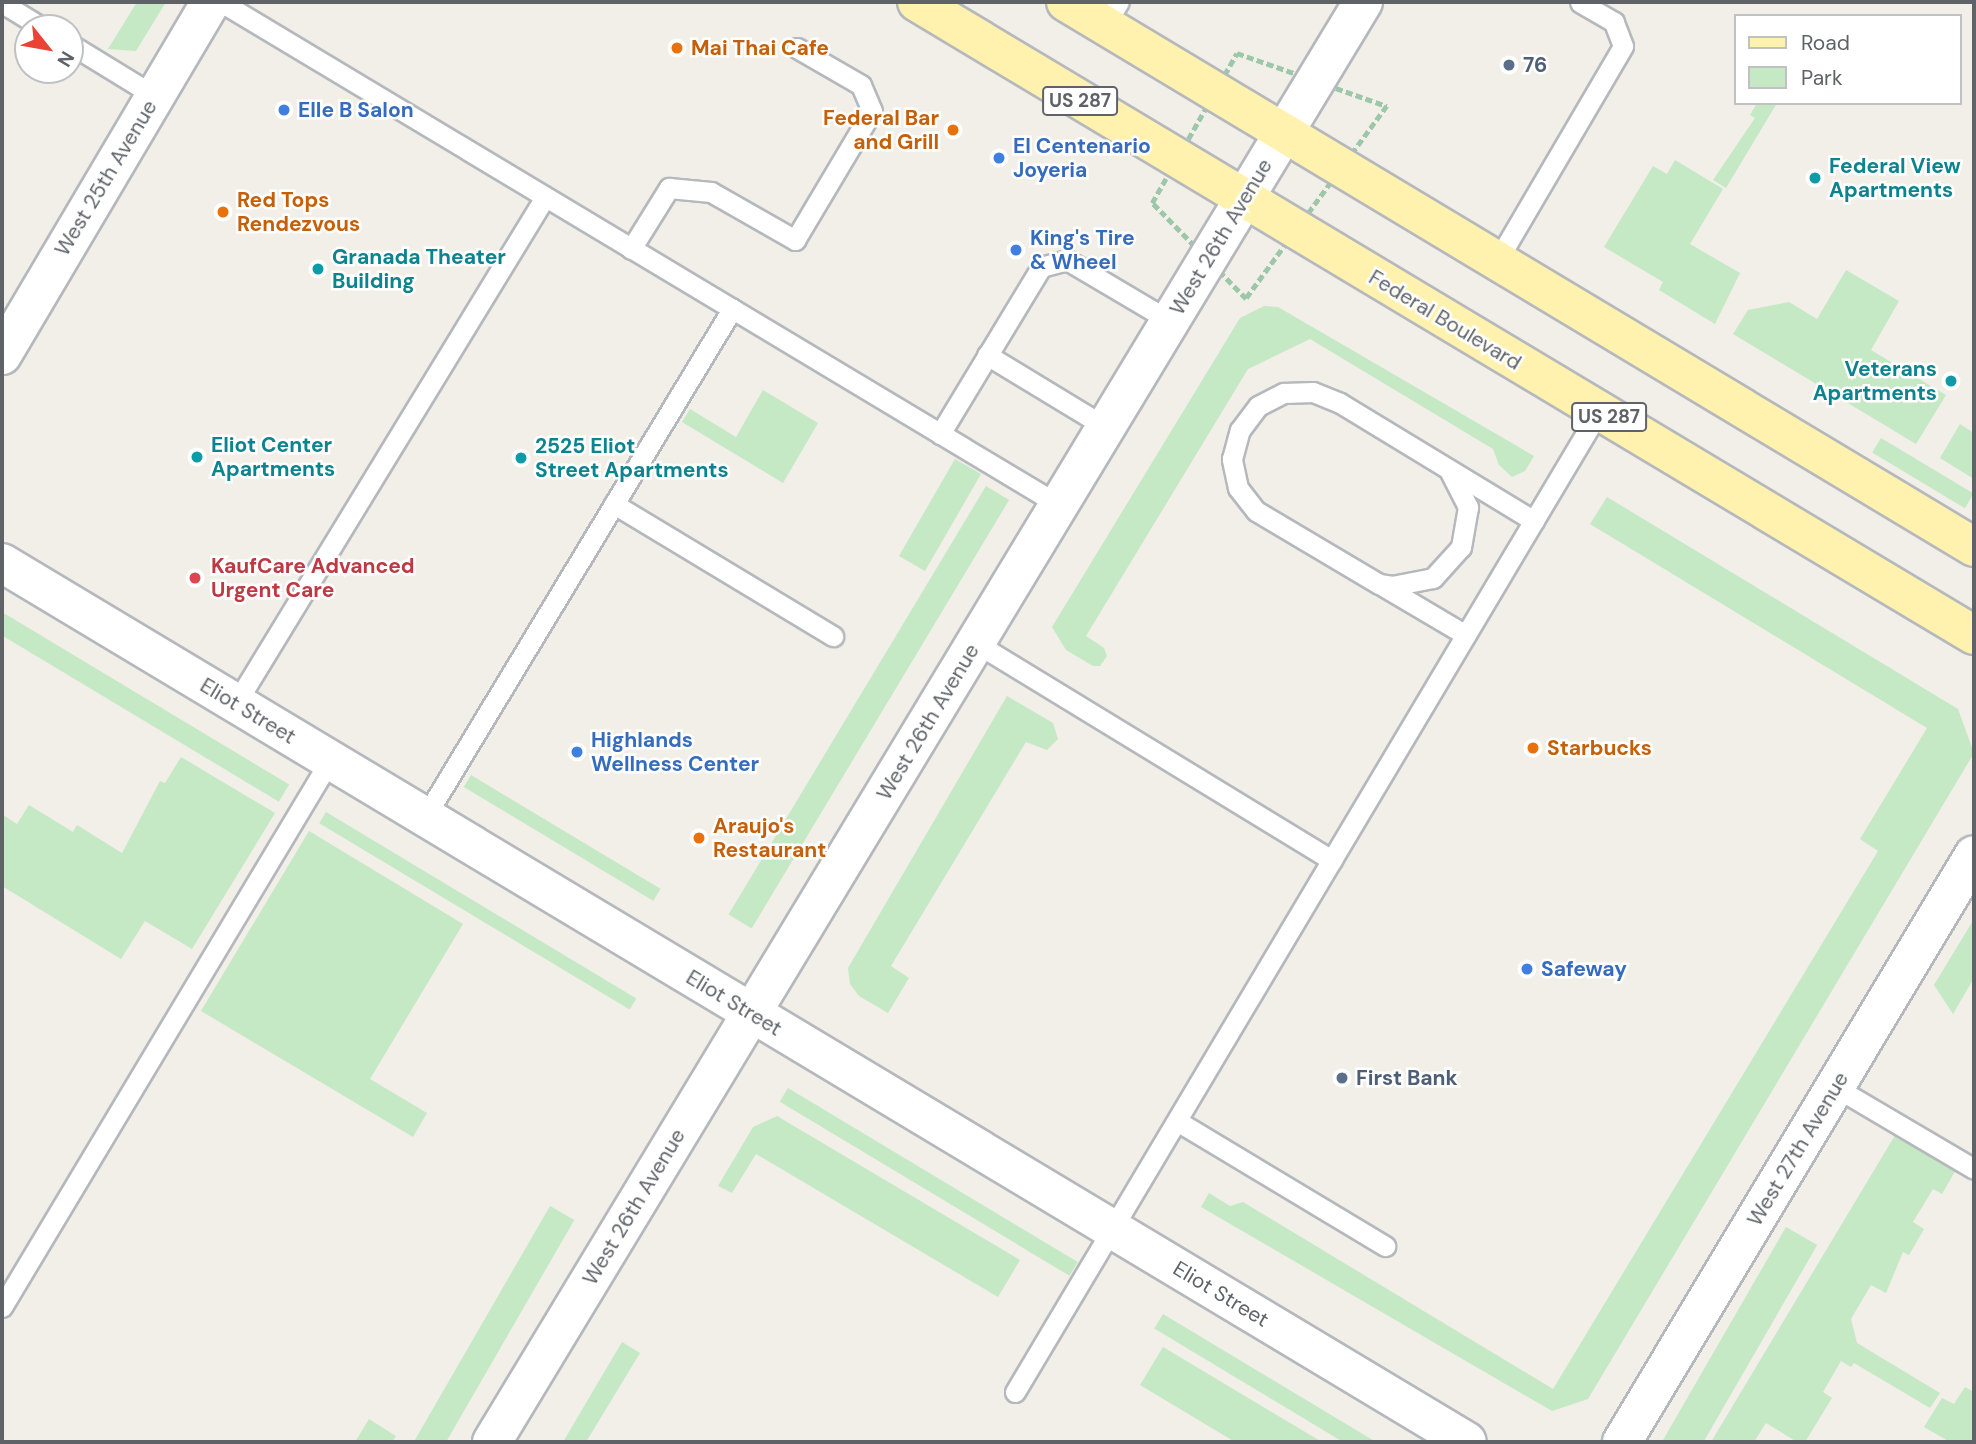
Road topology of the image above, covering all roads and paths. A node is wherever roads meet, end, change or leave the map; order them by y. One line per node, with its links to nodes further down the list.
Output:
1 (211, 2): 12 (street, West 25th Avenue)
2 (221, 2): 14 (lane)
3 (917, 2): 15 (main road, Federal Boulevard / US 287)
4 (1066, 2): 8 (main road)
5 (1363, 2): 13 (street, West 26th Avenue)
6 (1580, 2): 17 (lane)
7 (2, 3): 9 (lane)
8 (1112, 13): 13 (main road)
9 (20, 14)
10 (797, 48): 16 (lane)
11 (84, 53): 12 (lane)
12 (155, 96): 20 (street, West 25th Avenue)
13 (1284, 133): 15 (street, West 26th Avenue); 17 (main road)
14 (545, 197): 16 (lane); 36 (lane)
15 (1244, 199): 19 (street, West 26th Avenue); 22 (main road, Federal Boulevard / US 287)
16 (632, 249): 18 (lane)
17 (1497, 261): 29 (main road)
18 (732, 309): 24 (lane); 26 (lane)
19 (1170, 321): 21 (lane); 23 (street, West 26th Avenue)
20 (2, 355)
21 (987, 355): 23 (lane); 24 (lane)
22 (1599, 411): 28 (lane); 33 (main road, Federal Boulevard / US 287)
23 (1106, 427): 27 (street, West 26th Avenue)
24 (940, 434): 27 (lane)
25 (1449, 470): 28 (lane); 31 (lane); 31 (lane)
26 (614, 504): 34 (lane); 38 (lane)
27 (1059, 505): 35 (street, West 26th Avenue)
28 (1534, 521): 32 (lane)
29 (1974, 547)
30 (2, 563): 36 (street, Eliot Street)
31 (1379, 584): 32 (lane)
32 (1466, 635): 40 (lane)
33 (1974, 635)
34 (833, 636)
35 (976, 643): 40 (lane); 41 (street, West 26th Avenue)
36 (236, 703): 37 (street, Eliot Street)
37 (330, 760): 38 (street, Eliot Street); 47 (lane)
38 (425, 817): 41 (street, Eliot Street)
39 (1974, 855): 42 (street, West 27th Avenue)
40 (1332, 860): 43 (lane)
41 (752, 1013): 45 (street, Eliot Street); 49 (street, West 26th Avenue)
42 (1835, 1087): 44 (lane); 51 (street, West 27th Avenue)
43 (1177, 1121): 45 (lane); 46 (lane)
44 (1974, 1169)
45 (1112, 1229): 48 (lane); 50 (street, Eliot Street)
46 (1385, 1246)
47 (2, 1307)
48 (1015, 1392)
49 (492, 1442)
50 (1467, 1442)
51 (1622, 1442)

